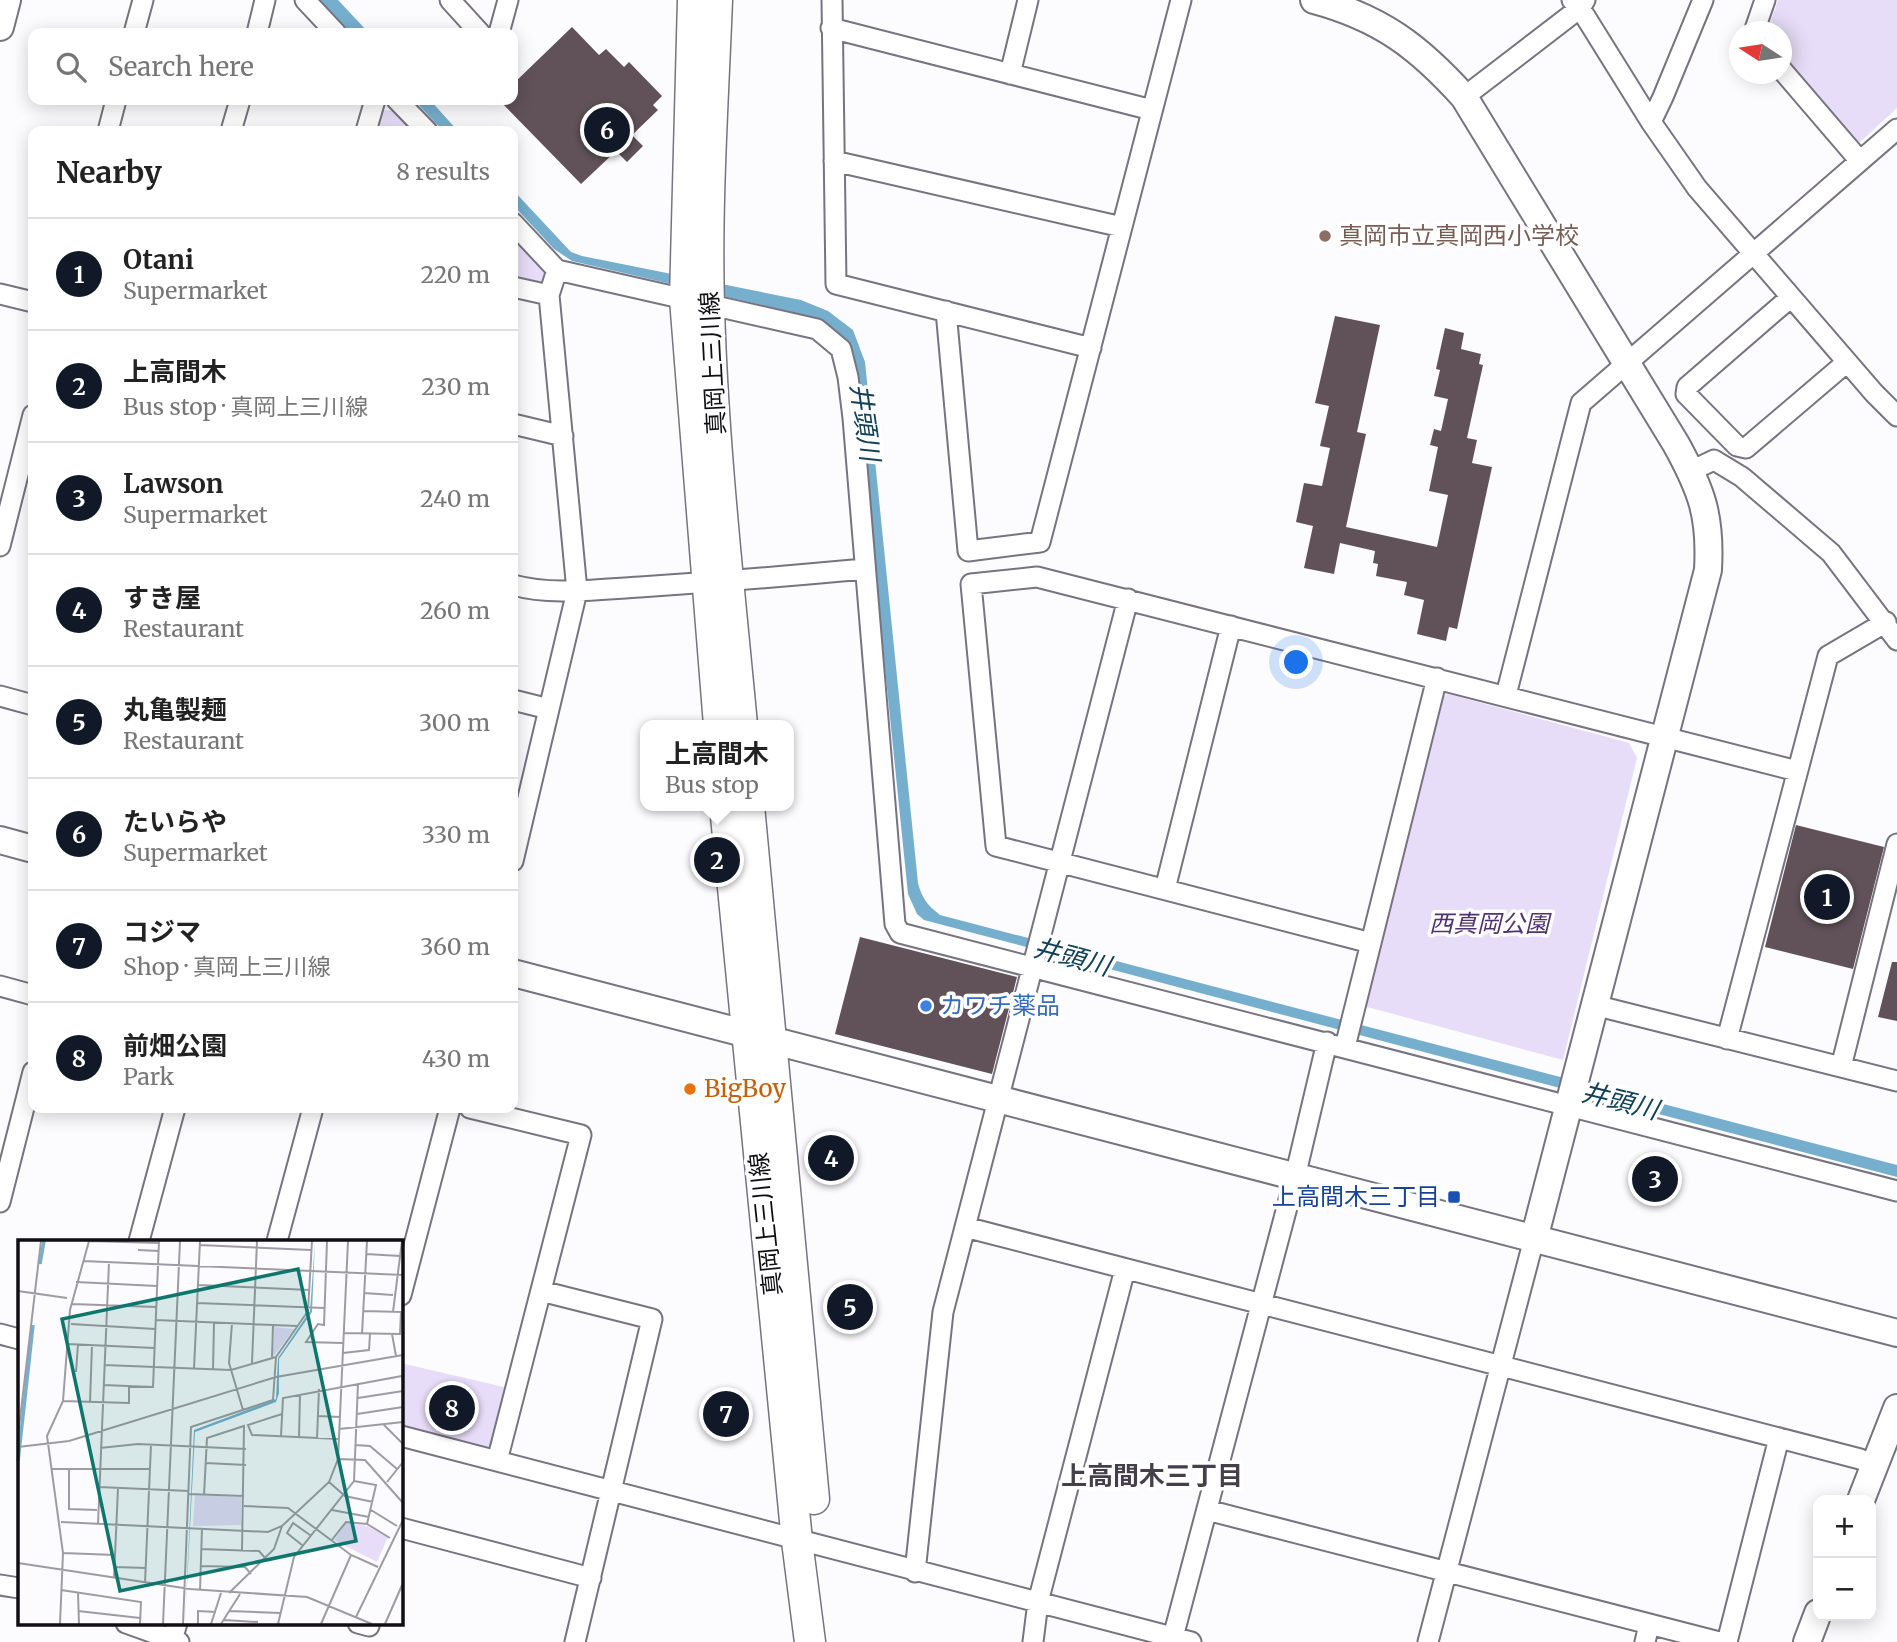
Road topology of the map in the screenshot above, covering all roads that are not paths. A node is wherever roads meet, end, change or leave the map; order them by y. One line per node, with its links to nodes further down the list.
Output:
1 (7, 0): 17 (street)
2 (142, 0): 18 (street)
3 (265, 0): 19 (street)
4 (305, 0): 20 (street)
5 (450, 0): 21 (street)
6 (508, 0): 22 (street)
7 (693, 0): 49 (main road, 真岡上三川線)
8 (717, 0): 49 (main road, 真岡上三川線)
9 (832, 0): 23 (street)
10 (1028, 0): 24 (street)
11 (1181, 0): 31 (street)
12 (1703, 0): 32 (street)
13 (1765, 0): 16 (street)
14 (1321, 1): 26 (street)
15 (1579, 3): 26 (street); 32 (street)
16 (1758, 21)
17 (0, 27)
18 (135, 28)
19 (258, 28)
20 (331, 28)
21 (475, 28)
22 (500, 28)
23 (831, 28): 24 (street); 38 (street)
24 (1010, 74): 31 (street)
25 (1792, 82): 39 (street)
26 (1464, 97): 53 (street)
27 (115, 105): 33 (street)
28 (239, 105): 34 (street)
29 (374, 105): 35 (street)
30 (402, 105): 36 (street)
31 (1152, 110): 40 (street)
32 (1651, 122): 42 (street)
33 (109, 126)
34 (233, 126)
35 (367, 126)
36 (422, 126)
37 (1897, 129): 39 (street)
38 (834, 161): 40 (street); 50 (street)
39 (1860, 161): 42 (street)
40 (1122, 227): 51 (street)
41 (518, 228): 43 (street)
42 (1754, 254): 47 (street); 53 (street)
43 (557, 270): 46 (street); 49 (street)
44 (518, 287): 46 (street)
45 (0, 294): 48 (street)
46 (549, 295): 57 (street)
47 (1791, 297): 52 (street); 52 (street)
48 (28, 301)
49 (697, 302): 60 (street); 61 (main road, 真岡上三川線)
50 (946, 311): 51 (street); 51 (street)
51 (1091, 348)
52 (1847, 362): 54 (street)
53 (1627, 363): 58 (street); 69 (street)
54 (1897, 416)
55 (518, 425): 57 (street)
56 (28, 435): 59 (street)
57 (563, 436): 63 (street)
58 (1691, 471): 65 (street); 76 (street)
59 (0, 547)
60 (864, 569): 61 (street); 87 (street)
61 (718, 582): 63 (street); 74 (main road, 真岡上三川線); 75 (main road, 真岡上三川線)
62 (518, 586): 63 (street)
63 (577, 591): 73 (street)
64 (1128, 598): 66 (street); 84 (street); 84 (street)
65 (1886, 622): 67 (street); 77 (street)
66 (1231, 625): 68 (street); 85 (street)
67 (1897, 640)
68 (1437, 678): 69 (street); 86 (street)
69 (1506, 695): 76 (street)
70 (0, 696): 72 (street)
71 (518, 701): 73 (street)
72 (28, 704)
73 (549, 709): 80 (street)
74 (719, 720)
75 (741, 720)
76 (1666, 736): 77 (street); 91 (street)
77 (1797, 771): 93 (street)
78 (726, 811): 92 (main road, 真岡上三川線)
79 (749, 811): 92 (main road, 真岡上三川線)
80 (518, 826)
81 (0, 840): 83 (street)
82 (1897, 844): 95 (street)
83 (28, 848)
84 (1059, 862): 85 (street); 87 (street)
85 (1165, 889): 86 (street)
86 (1371, 943): 94 (street)
87 (1031, 967): 94 (street); 98 (street)
88 (518, 974): 92 (street)
89 (0, 986): 90 (street)
90 (28, 994)
91 (1594, 1006): 93 (street); 99 (street)
92 (759, 1039): 98 (street); 128 (main road, 真岡上三川線)
93 (1727, 1039): 95 (street)
94 (1336, 1044): 99 (street); 104 (street)
95 (1841, 1067): 96 (street)
96 (1897, 1081)
97 (28, 1092): 106 (street)
98 (997, 1100): 104 (street); 107 (street)
99 (1569, 1106): 105 (street); 108 (street)
100 (174, 1113): 109 (street)
101 (312, 1113): 110 (street)
102 (449, 1113): 112 (street)
103 (491, 1113): 113 (street)
104 (1295, 1177): 108 (street); 114 (street)
105 (1897, 1191)
106 (0, 1202)
107 (965, 1227): 111 (street); 129 (street)
108 (1534, 1239): 115 (street); 118 (street)
109 (139, 1240)
110 (277, 1240)
111 (1125, 1269): 114 (street); 134 (street)
112 (402, 1291)
113 (541, 1291): 122 (street); 124 (street)
114 (1261, 1302): 118 (street); 126 (street)
115 (1897, 1333)
116 (0, 1334): 117 (street)
117 (18, 1339)
118 (1501, 1366): 121 (street); 130 (street)
119 (1897, 1408): 123 (street)
120 (402, 1436): 122 (street)
121 (1779, 1438): 123 (street); 146 (street)
122 (497, 1461): 124 (street)
123 (1875, 1465): 125 (street)
124 (612, 1492): 128 (street); 131 (street)
125 (1863, 1495)
126 (1207, 1510): 130 (street); 139 (street)
127 (402, 1528): 131 (street)
128 (808, 1543): 129 (street); 141 (main road, 真岡上三川線); 142 (main road, 真岡上三川線)
129 (915, 1572): 134 (street)
130 (1447, 1572): 137 (street); 144 (street)
131 (591, 1577): 140 (street)
132 (0, 1585): 133 (street)
133 (18, 1588)
134 (1038, 1602): 139 (street); 143 (street)
135 (1815, 1621): 147 (street)
136 (131, 1624): 138 (street)
137 (1647, 1633): 145 (street)
138 (176, 1635)
139 (1182, 1639)
140 (575, 1642)
141 (810, 1642)
142 (829, 1642)
143 (1034, 1642)
144 (1428, 1642)
145 (1719, 1642)
146 (1727, 1642)
147 (1807, 1642)

